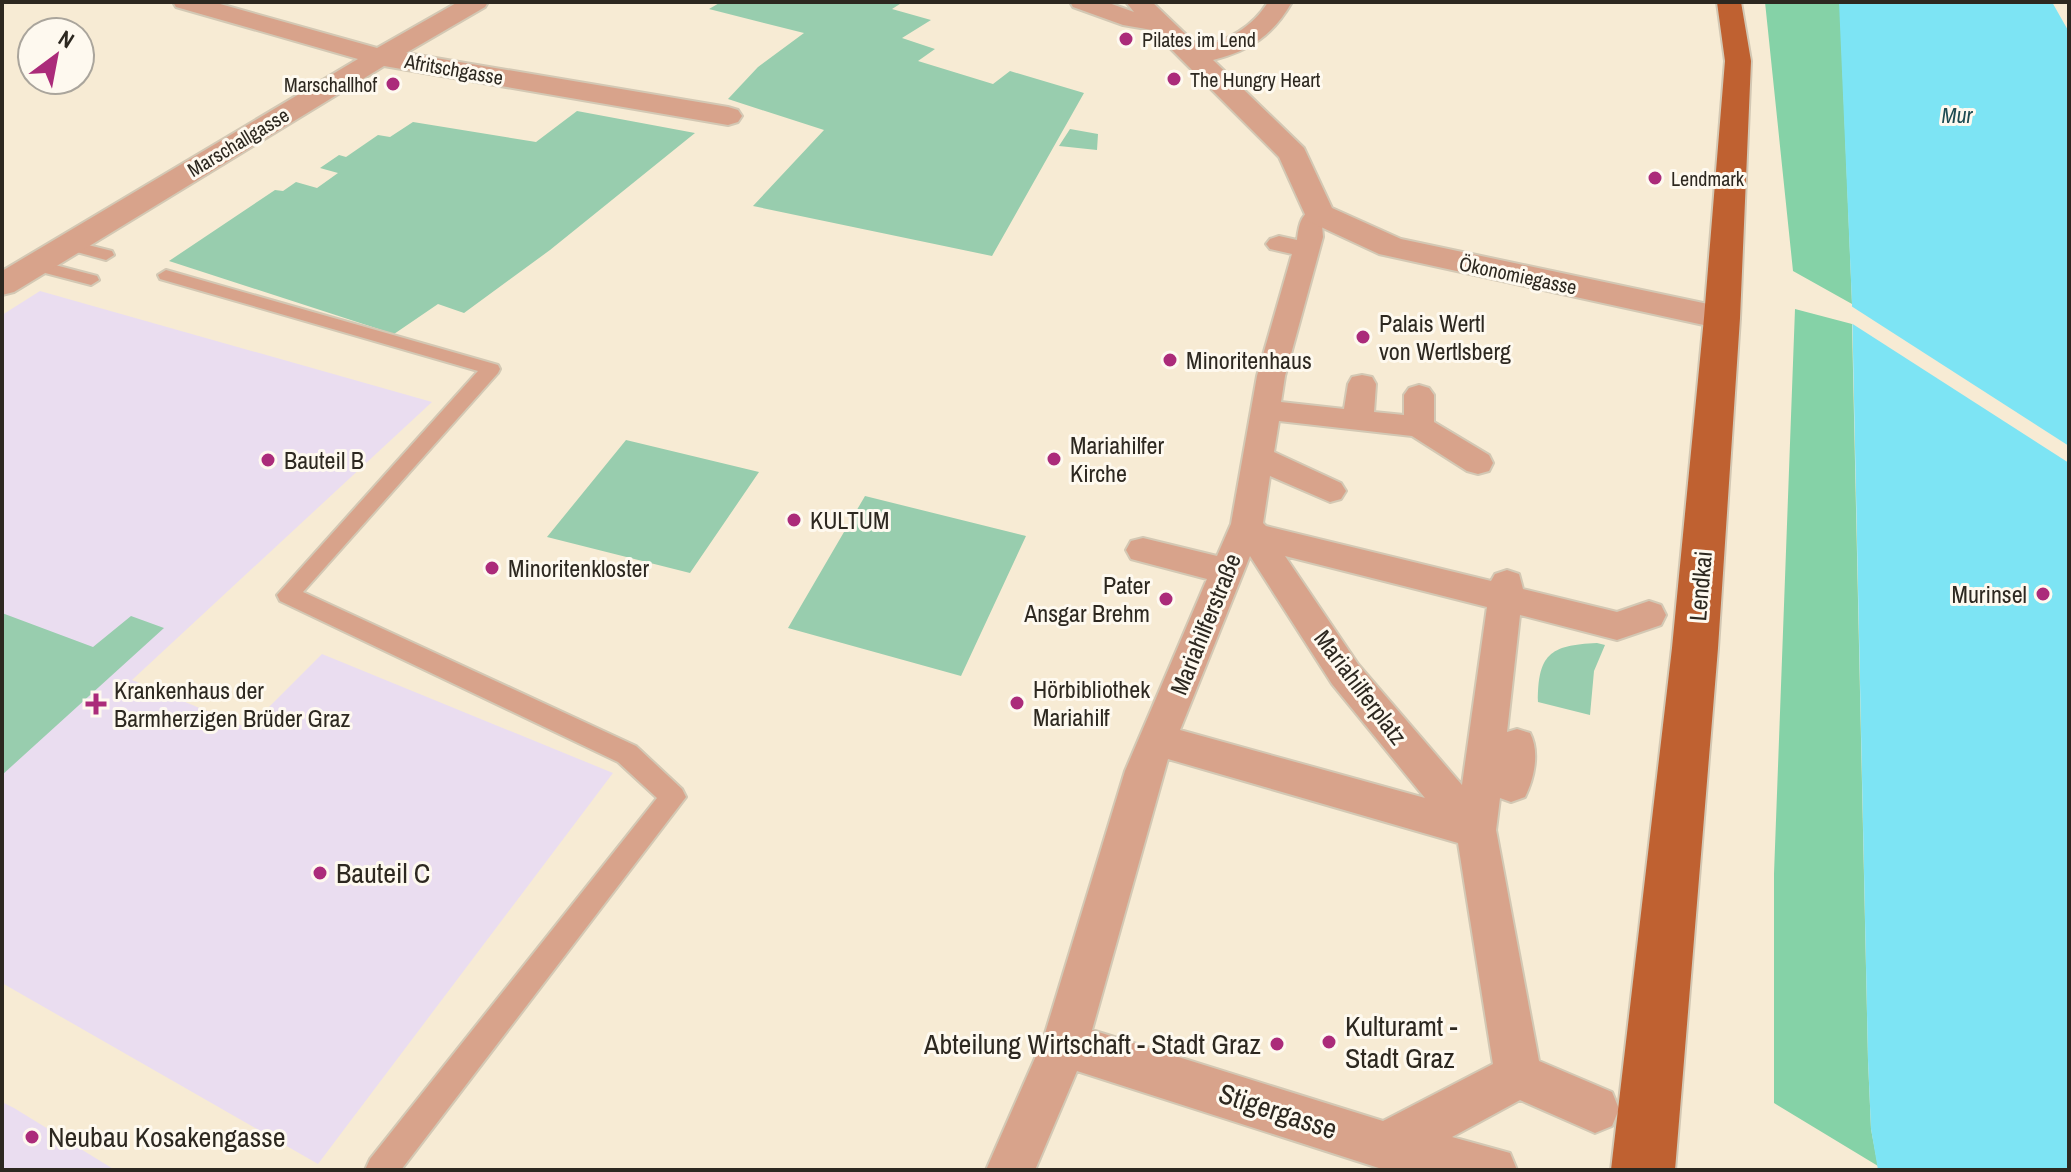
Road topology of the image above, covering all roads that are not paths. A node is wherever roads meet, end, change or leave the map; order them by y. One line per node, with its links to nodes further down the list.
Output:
1 (185, 2): 8 (street, Afritschgasse)
2 (476, 2): 8 (street, Marschallgasse)
3 (1082, 2): 7 (street)
4 (1138, 2): 7 (street)
5 (1280, 2): 9 (street)
6 (1729, 2): 18 (main road, Lendkai)
7 (1159, 23): 9 (street)
8 (380, 57): 10 (street, Afritschgasse); 12 (street, Marschallgasse)
9 (1194, 57): 11 (street)
10 (728, 116)
11 (1319, 214): 18 (street, Ökonomiegasse); 21 (street, Mariahilferstraße)
12 (68, 245): 13 (lane); 14 (street, Marschallgasse)
13 (106, 255)
14 (36, 265): 16 (lane); 17 (street, Marschallgasse)
15 (166, 275): 38 (lane)
16 (91, 280)
17 (2, 285)
18 (1722, 318): 41 (main road, Lendkai)
19 (1362, 384): 22 (street)
20 (1419, 395): 23 (street)
21 (1266, 410): 22 (street); 24 (street, Mariahilferstraße)
22 (1358, 420): 23 (street)
23 (1419, 427): 25 (street)
24 (1258, 457): 26 (street); 27 (street, Mariahilferstraße)
25 (1478, 463)
26 (1330, 491)
27 (1251, 530): 29 (street, Mariahilferstraße); 30 (street); 33 (street, Mariahilferplatz)
28 (1143, 550): 29 (street)
29 (1227, 571): 32 (street, Mariahilferstraße)
30 (1505, 591): 31 (street); 33 (street)
31 (1649, 615)
32 (1157, 740): 33 (street); 34 (street, Mariahilferstraße)
33 (1476, 830): 35 (street)
34 (1065, 1044): 37 (street, Stigergasse); 39 (street, Mariahilferstraße)
35 (1518, 1076): 36 (street); 37 (street)
36 (1595, 1109)
37 (1385, 1146): 40 (street, Stigergasse)
38 (381, 1170)
39 (1010, 1170)
40 (1493, 1170)
41 (1643, 1170)

